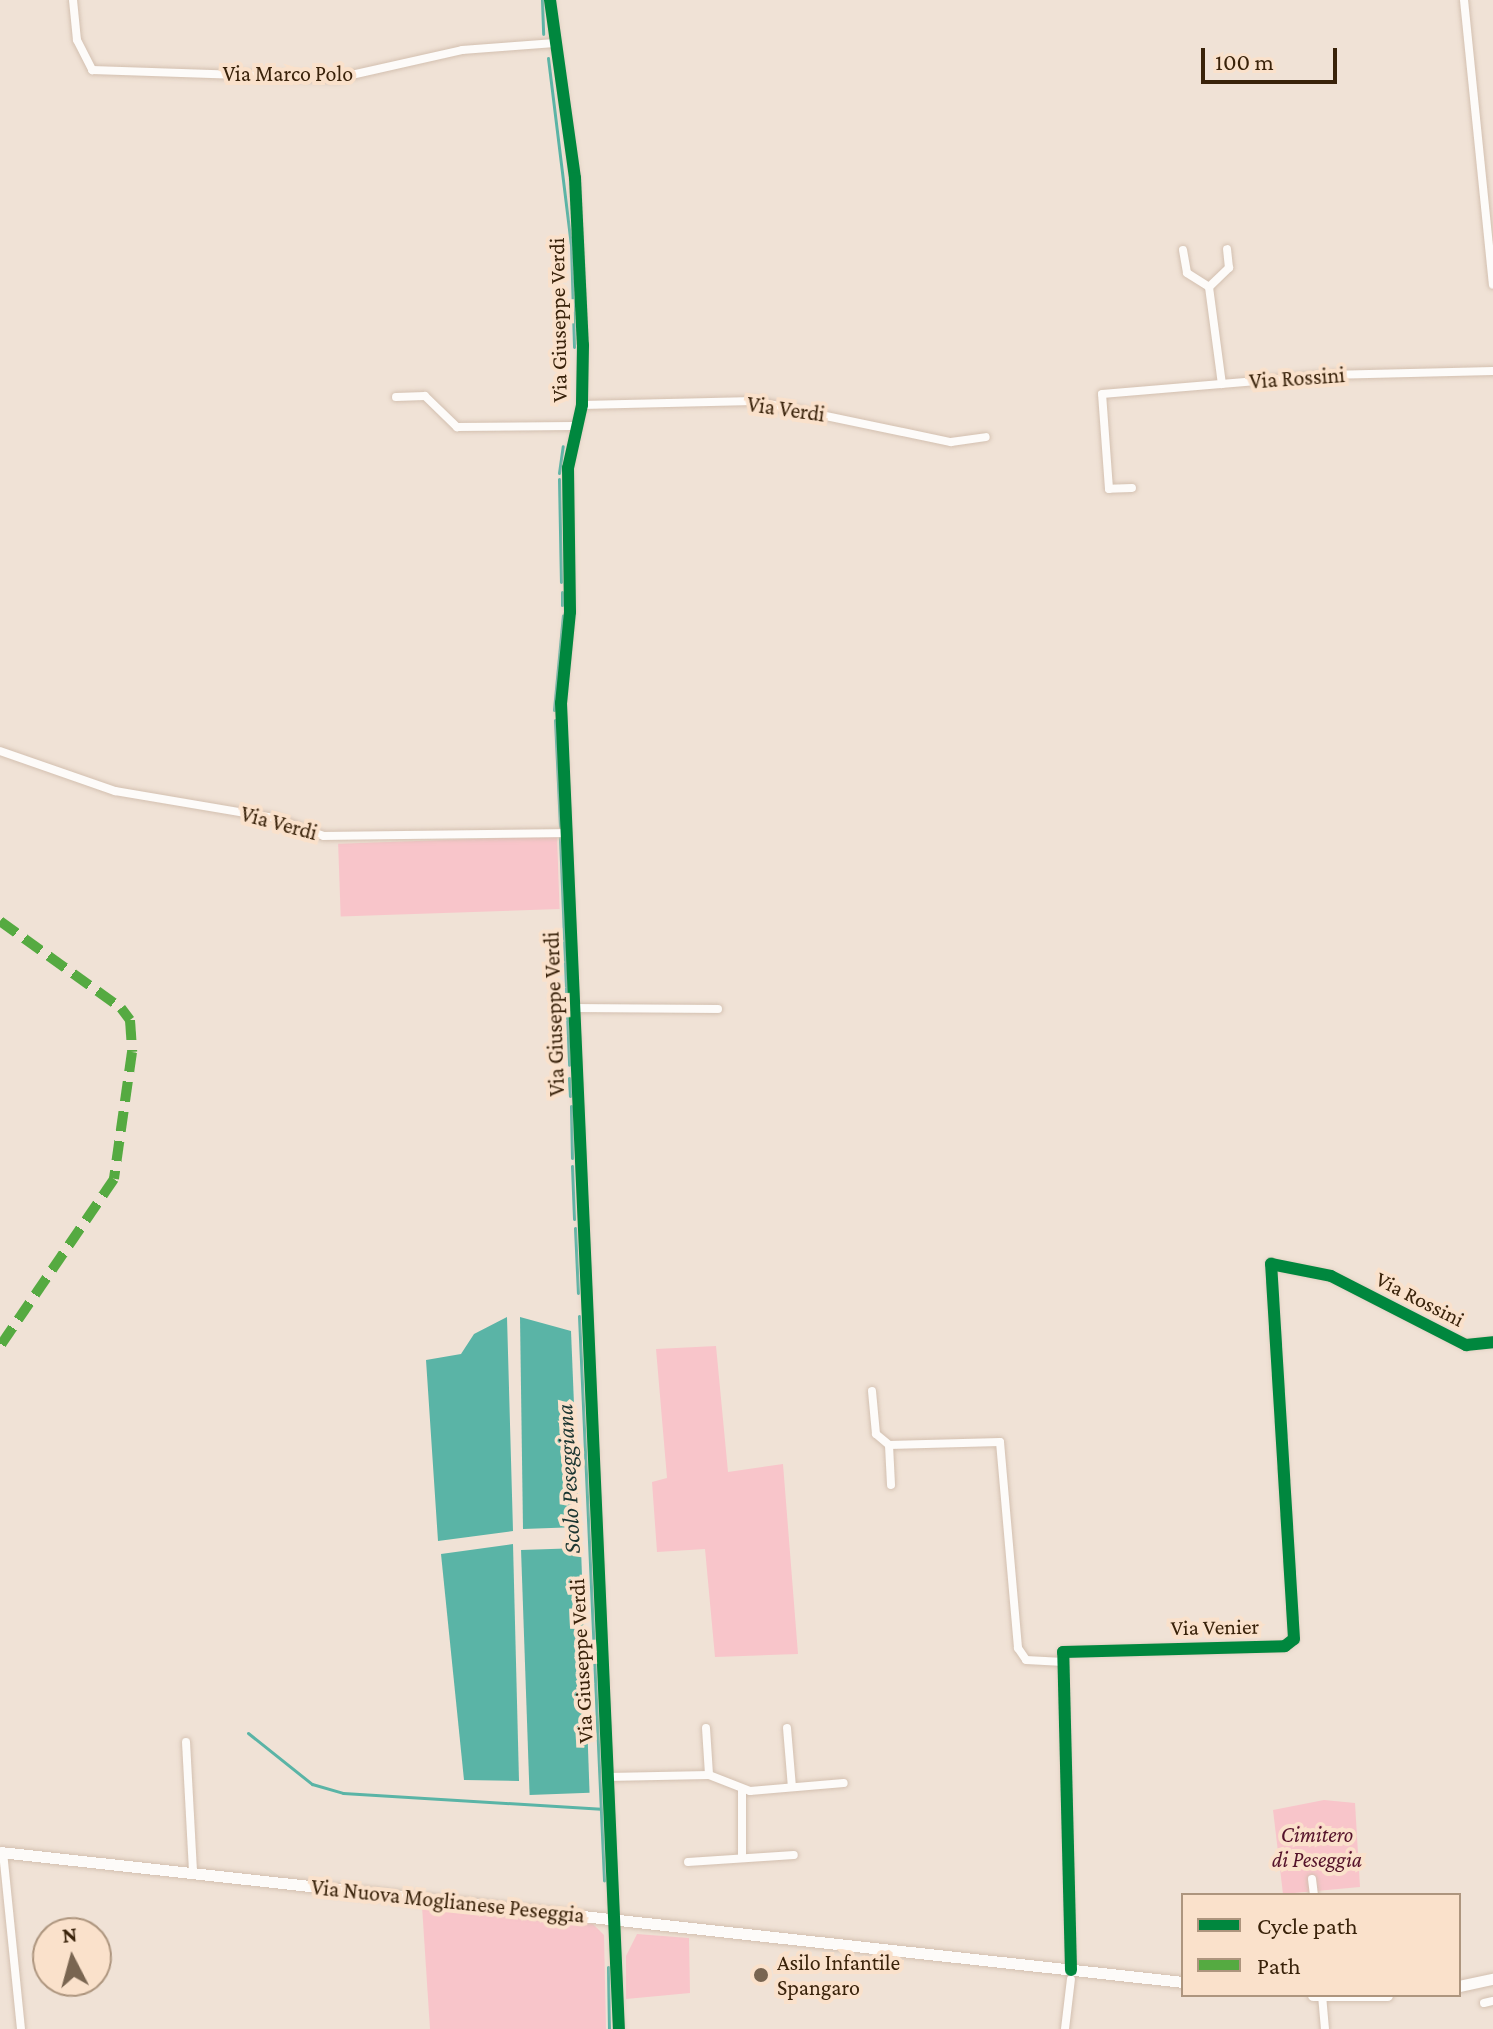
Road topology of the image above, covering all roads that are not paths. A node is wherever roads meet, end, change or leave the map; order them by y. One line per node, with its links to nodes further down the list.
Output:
1 (73, 0): 4 (street, Via Marco Polo)
2 (550, 0): 4 (street, Via Giuseppe Verdi)
3 (1464, 0): 5 (street)
4 (555, 43): 13 (street, Via Giuseppe Verdi)
5 (1490, 218): 8 (street)
6 (1227, 249): 9 (street)
7 (1183, 250): 9 (street)
8 (1493, 285)
9 (1209, 287): 11 (street)
10 (1493, 371): 11 (street, Via Rossini)
11 (1222, 384): 16 (street, Via Rossini)
12 (396, 397): 14 (street)
13 (582, 405): 14 (street, Via Giuseppe Verdi); 15 (street, Via Verdi)
14 (574, 426): 18 (street, Via Giuseppe Verdi)
15 (986, 437)
16 (1132, 488)
17 (0, 751): 18 (street, Via Verdi)
18 (567, 833): 19 (street, Via Giuseppe Verdi)
19 (575, 1008): 20 (street); 31 (street, Via Giuseppe Verdi)
20 (718, 1009)
21 (1331, 1276): 22 (street, Via Rossini); 26 (street, Via Venier)
22 (1493, 1342)
23 (872, 1391): 24 (street)
24 (889, 1445): 25 (street); 26 (street)
25 (891, 1485)
26 (1059, 1662): 43 (street)
27 (706, 1728): 30 (street)
28 (787, 1728): 33 (street)
29 (186, 1742): 39 (street)
30 (709, 1775): 31 (street); 34 (street)
31 (607, 1777): 42 (street, Via Giuseppe Verdi)
32 (844, 1783): 33 (street)
33 (792, 1787): 34 (street)
34 (742, 1789): 37 (street)
35 (1, 1852): 39 (main road, Via Nuova Moglianese Peseggia); 48 (street)
36 (794, 1855): 37 (street)
37 (742, 1857): 38 (street)
38 (688, 1862)
39 (193, 1873): 42 (main road, Via Nuova Moglianese Peseggia)
40 (1312, 1879): 41 (street)
41 (1314, 1893)
42 (617, 1920): 43 (main road, Via Nuova Moglianese Peseggia); 49 (street, Via Giuseppe Verdi)
43 (1071, 1974): 45 (main road, Via Nuova Moglianese Peseggia); 50 (street)
44 (1493, 1979): 46 (main road)
45 (1181, 1982)
46 (1461, 1986)
47 (1322, 1997): 51 (street)
48 (21, 2029)
49 (619, 2029)
50 (1065, 2029)
51 (1325, 2029)

